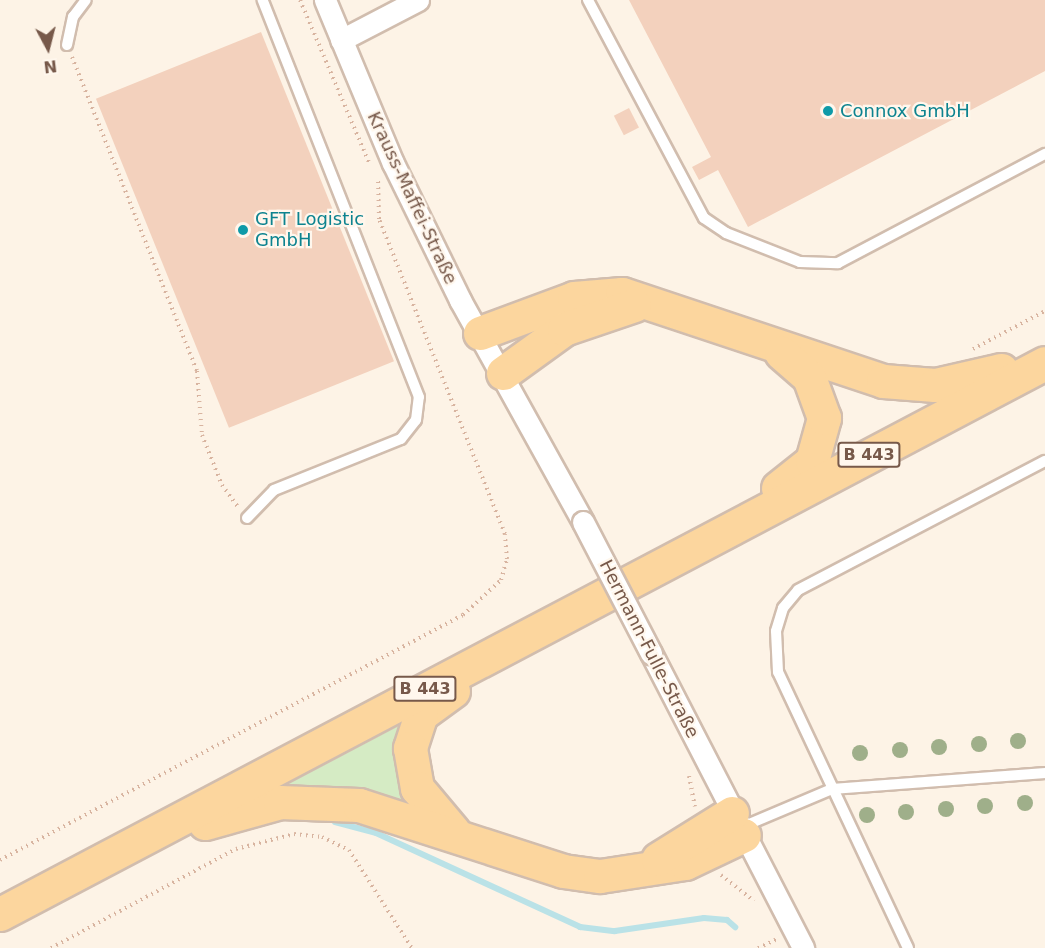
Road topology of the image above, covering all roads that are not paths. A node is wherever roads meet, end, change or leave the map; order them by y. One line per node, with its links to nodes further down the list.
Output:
1 (86, 0): 7 (lane)
2 (263, 0): 15 (lane)
3 (325, 0): 6 (street, Krauss-Maffei-Straße)
4 (418, 0): 6 (street)
5 (588, 0): 8 (lane)
6 (341, 40): 11 (street, Krauss-Maffei-Straße)
7 (67, 45)
8 (1045, 154)
9 (648, 301): 10 (main road); 11 (main road); 11 (main road)
10 (769, 344): 12 (main road); 16 (main road)
11 (492, 353): 20 (street, Hermann-Fulle-Straße, bridge)
12 (1045, 353)
13 (1045, 363): 16 (main road, B 443)
14 (1045, 461): 19 (lane)
15 (247, 518)
16 (694, 548): 17 (main road, B 443)
17 (558, 619): 21 (main road); 22 (main road, B 443)
18 (1045, 773): 19 (lane)
19 (832, 789): 20 (lane); 25 (lane)
20 (739, 825): 21 (main road); 24 (street, Hermann-Fulle-Straße)
21 (454, 832): 22 (main road)
22 (82, 868): 23 (main road, B 443)
23 (0, 914)
24 (803, 948)
25 (908, 948)

